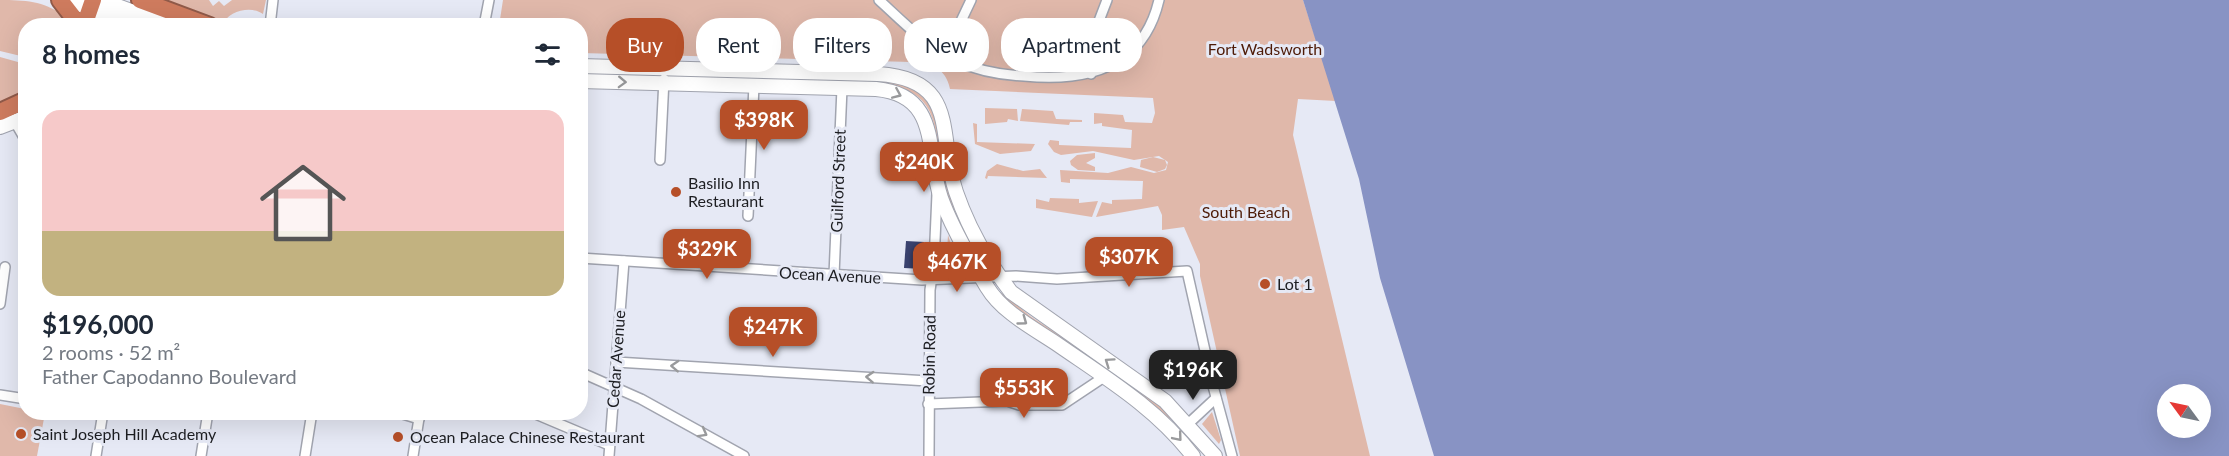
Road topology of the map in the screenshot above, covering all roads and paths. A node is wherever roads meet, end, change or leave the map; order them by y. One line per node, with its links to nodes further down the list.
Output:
1 (60, 0): 11 (highway)
2 (68, 0): 10 (main road)
3 (140, 0): 14 (highway)
4 (273, 0): 15 (street)
5 (489, 0): 16 (street)
6 (879, 0): 18 (street)
7 (971, 0): 17 (street)
8 (1107, 0): 24 (street)
9 (1159, 0): 24 (street)
10 (101, 9): 12 (main road); 13 (main road)
11 (75, 18)
12 (118, 18)
13 (139, 18)
14 (188, 18)
15 (271, 18)
16 (486, 18)
17 (962, 18)
18 (904, 23)
19 (588, 66): 20 (main road)
20 (606, 67)
21 (684, 69): 40 (main road)
22 (989, 71): 24 (street)
23 (665, 72): 26 (street)
24 (1091, 74)
25 (588, 81): 26 (main road, one-way to 26)
26 (664, 83): 27 (main road); 33 (street)
27 (754, 85): 28 (main road); 35 (street)
28 (842, 88): 34 (main road, one-way to 34); 39 (street, Guilford Street)
29 (18, 104): 30 (highway)
30 (0, 112)
31 (18, 121): 32 (main road)
32 (0, 128)
33 (660, 160)
34 (937, 182): 41 (street, Robin Road); 42 (main road)
35 (748, 216)
36 (588, 259): 37 (street, Ocean Avenue)
37 (624, 261): 39 (street, Ocean Avenue); 44 (street, Cedar Avenue)
38 (5, 267): 43 (street)
39 (834, 275): 41 (street, Ocean Avenue)
40 (1001, 278): 42 (street, Ocean Avenue); 51 (street, Ocean Avenue); 58 (main road, one-way to 40)
41 (932, 279): 42 (street, Ocean Avenue); 47 (street, Robin Road)
42 (982, 279): 46 (main road, one-way to 46)
43 (0, 304)
44 (616, 362): 47 (street, one-way to 44); 48 (street, Cedar Avenue)
45 (588, 376): 48 (street)
46 (1104, 377): 52 (street); 67 (main road, one-way to 67)
47 (928, 381): 52 (street, Robin Road)
48 (614, 387): 59 (street, Cedar Avenue); 65 (street, one-way to 65)
49 (0, 395): 50 (street)
50 (18, 398)
51 (1216, 398): 58 (street); 69 (street)
52 (928, 404): 66 (street, Robin Road)
53 (102, 420): 60 (street)
54 (207, 420): 61 (street)
55 (311, 420): 62 (street)
56 (418, 420): 63 (street)
57 (550, 420): 59 (street)
58 (1188, 424): 68 (main road)
59 (609, 445): 64 (street, Cedar Avenue)
60 (96, 456)
61 (201, 456)
62 (305, 456)
63 (413, 456)
64 (609, 456)
65 (744, 456)
66 (929, 456)
67 (1193, 456)
68 (1215, 456)
69 (1232, 456)

